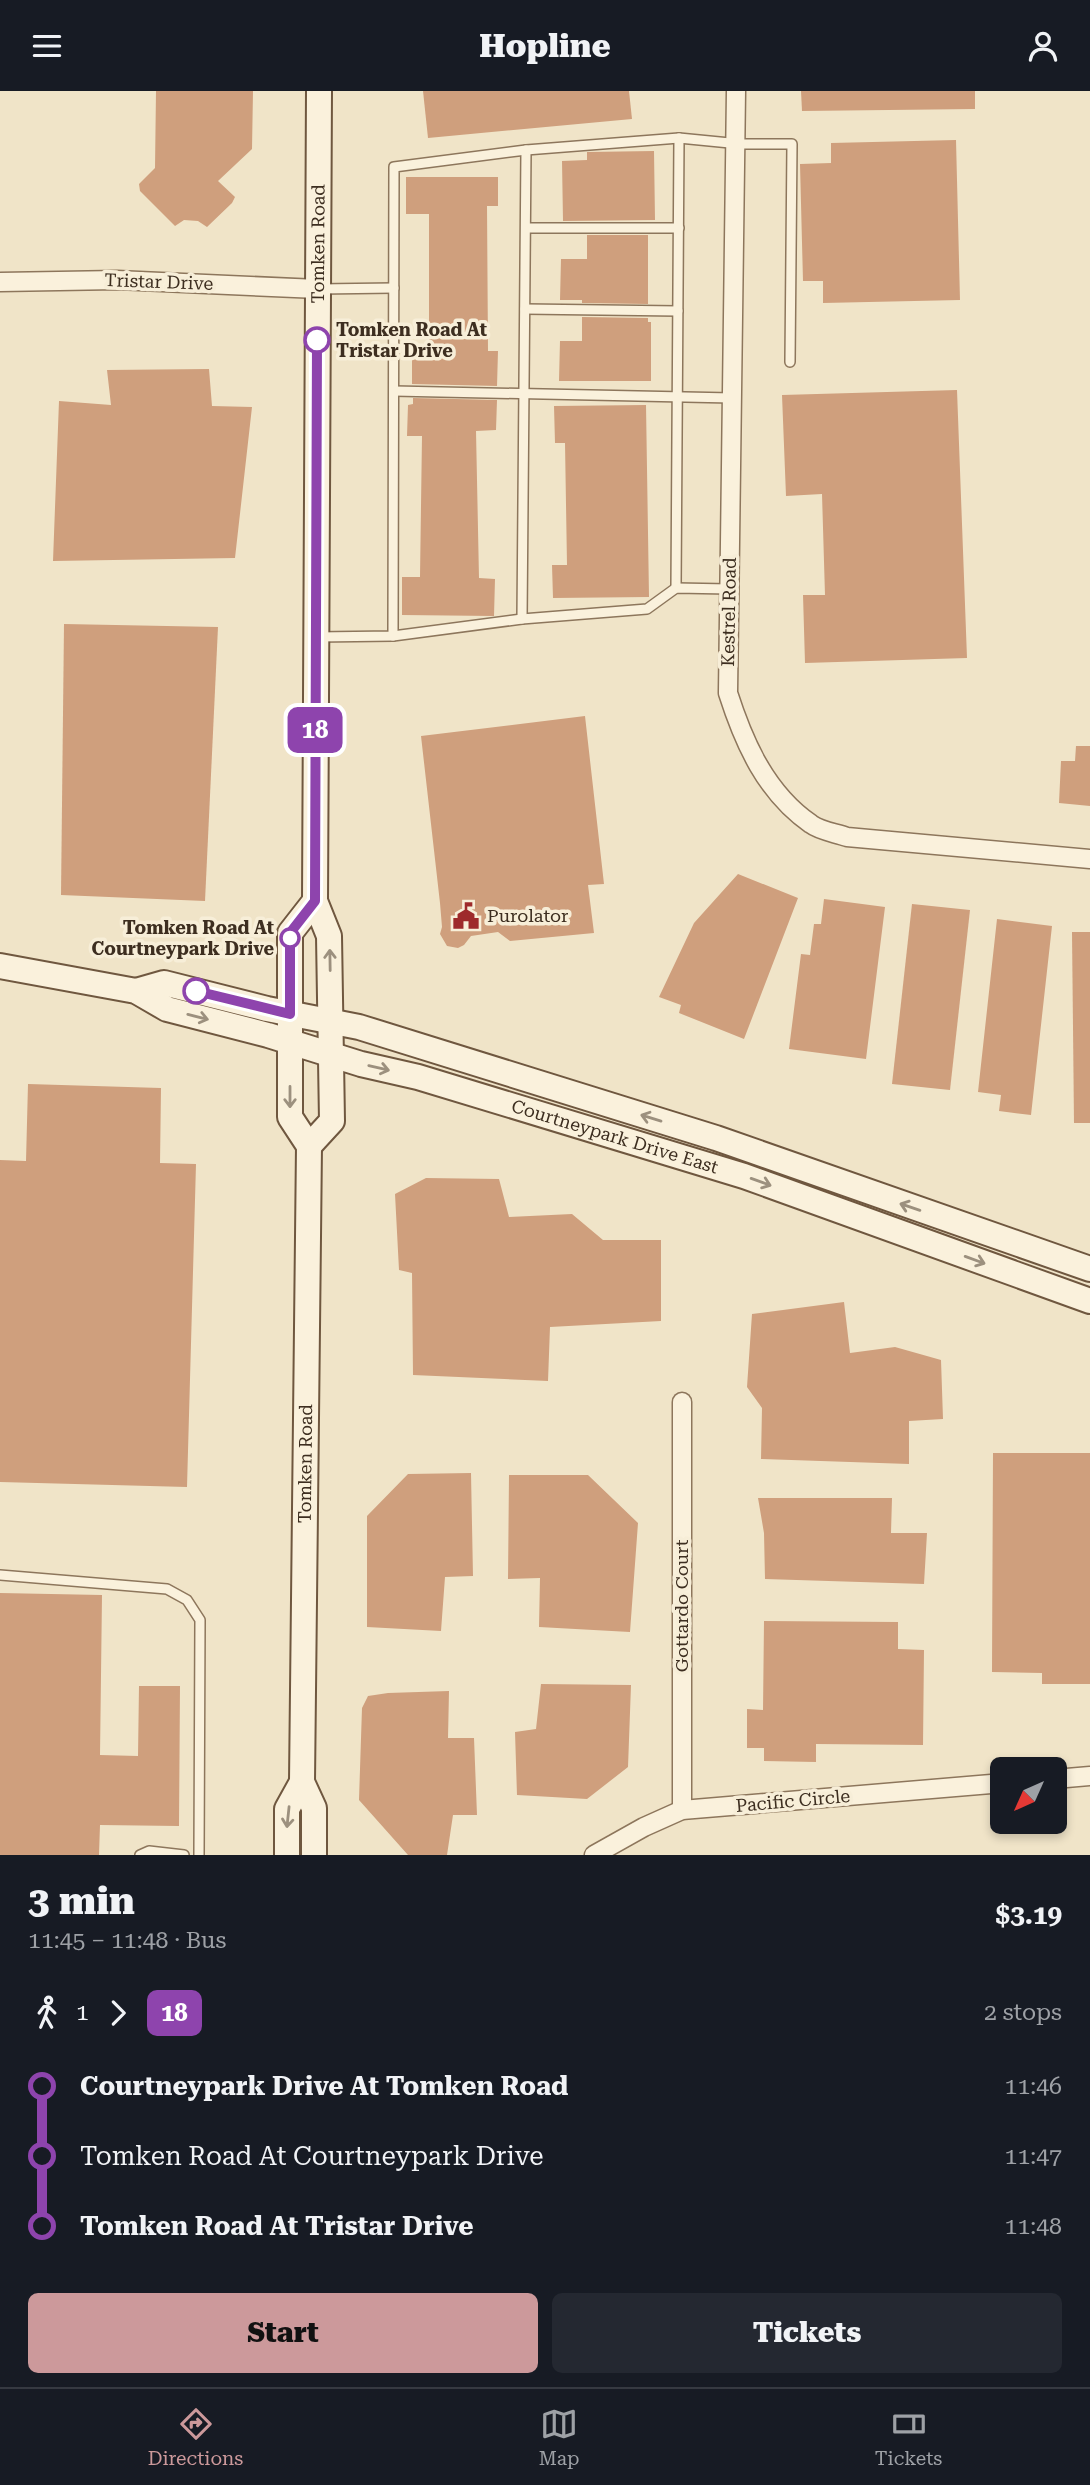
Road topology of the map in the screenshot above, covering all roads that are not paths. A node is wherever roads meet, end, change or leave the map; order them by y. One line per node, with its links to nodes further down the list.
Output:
1 (319, 91): 10 (main road, Tomken Road)
2 (736, 91): 4 (street, Kestrel Road)
3 (680, 138): 4 (lane); 5 (lane); 7 (lane)
4 (735, 143): 13 (lane); 17 (street, Kestrel Road)
5 (526, 150): 6 (lane); 9 (lane)
6 (526, 228): 7 (lane); 11 (lane)
7 (679, 228): 12 (lane)
8 (0, 282): 10 (street, Tristar Drive)
9 (394, 288): 10 (lane); 14 (lane)
10 (318, 289): 22 (main road, Tomken Road)
11 (525, 309): 12 (lane); 15 (lane)
12 (678, 311): 16 (lane)
13 (790, 362)
14 (394, 391): 15 (lane); 21 (lane)
15 (524, 393): 16 (lane); 20 (lane)
16 (677, 398): 17 (lane); 18 (lane)
17 (732, 398): 19 (street, Kestrel Road)
18 (676, 587): 19 (lane); 20 (lane)
19 (729, 589): 23 (street, Kestrel Road)
20 (522, 619): 21 (lane)
21 (393, 636): 22 (lane)
22 (315, 637): 24 (main road, Tomken Road)
23 (1090, 859)
24 (315, 901): 27 (main road); 28 (main road, Tomken Road, one-way to 24)
25 (0, 966): 26 (main road, Courtneypark Drive East)
26 (136, 991): 27 (main road, Courtneypark Drive East); 29 (main road, Courtneypark Drive East, one-way to 29)
27 (290, 1014): 28 (main road, Courtneypark Drive East); 29 (main road)
28 (331, 1021): 30 (main road, Tomken Road); 32 (main road, Courtneypark Drive East, one-way to 28)
29 (290, 1042): 30 (main road, Courtneypark Drive East); 31 (main road, one-way to 31)
30 (331, 1054): 31 (main road, Tomken Road); 33 (main road, Courtneypark Drive East, one-way to 33)
31 (309, 1146): 38 (main road, Tomken Road)
32 (1090, 1269)
33 (1090, 1301)
34 (682, 1402): 40 (street, Gottardo Court)
35 (0, 1575): 43 (lane)
36 (1090, 1776): 37 (street)
37 (1068, 1778)
38 (302, 1782): 44 (main road, Tomken Road, one-way to 44); 45 (main road, Tomken Road)
39 (990, 1784): 40 (street, Pacific Circle)
40 (682, 1810): 46 (street, Pacific Circle)
41 (140, 1855): 42 (lane)
42 (184, 1855)
43 (199, 1855)
44 (287, 1855)
45 (314, 1855)
46 (594, 1855)

